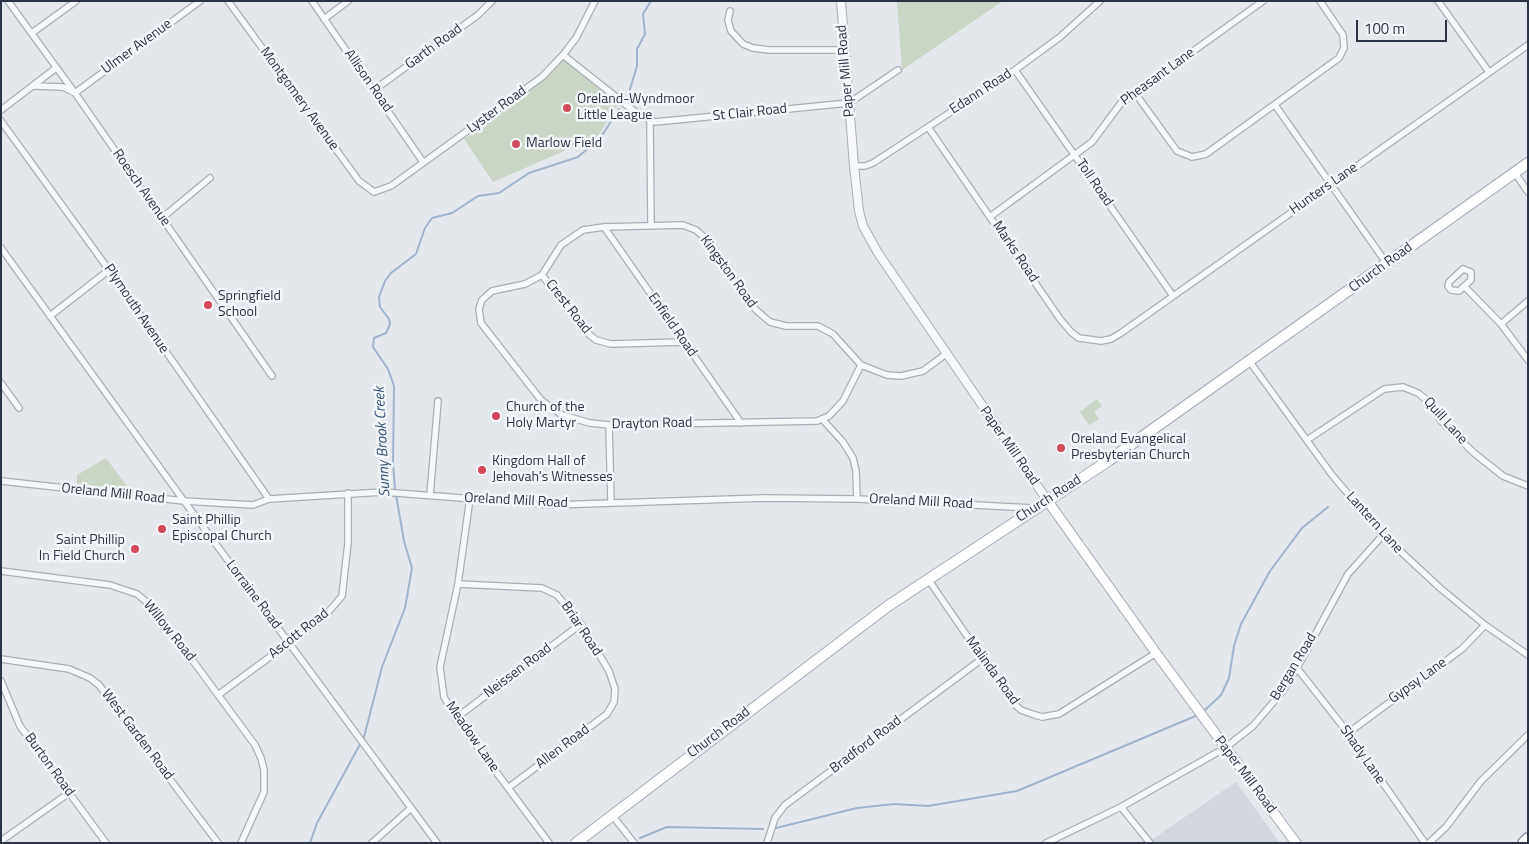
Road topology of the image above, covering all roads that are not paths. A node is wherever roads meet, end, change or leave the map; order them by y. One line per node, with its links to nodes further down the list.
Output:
1 (8, 1): 16 (street, Roesch Avenue)
2 (76, 1): 16 (street)
3 (200, 1): 26 (street, Ulmer Avenue)
4 (228, 1): 41 (street, Montgomery Avenue)
5 (312, 1): 15 (street, Allison Road)
6 (348, 1): 15 (street)
7 (492, 1): 25 (street, Garth Road)
8 (595, 1): 19 (street, Lyster Road)
9 (841, 1): 18 (street, Paper Mill Road)
10 (1100, 1): 22 (street, Edann Road)
11 (1264, 1): 27 (street, Pheasant Lane)
12 (1320, 1): 29 (street)
13 (1438, 1): 23 (street)
14 (730, 11): 18 (street)
15 (324, 19): 25 (street, Allison Road)
16 (32, 34): 20 (street, Roesch Avenue)
17 (1528, 45): 23 (street, Hunters Lane)
18 (844, 50): 28 (street, Paper Mill Road)
19 (563, 55): 32 (street); 35 (street, Lyster Road)
20 (56, 68): 24 (street); 26 (street, Roesch Avenue)
21 (898, 70): 28 (street)
22 (1015, 70): 33 (street, Edann Road); 34 (street, Toll Road)
23 (1489, 72): 40 (street, Hunters Lane)
24 (35, 86): 26 (street); 30 (street)
25 (374, 90): 35 (street, Allison Road)
26 (75, 93): 44 (street, Roesch Avenue)
27 (1135, 93): 29 (street); 34 (street, Pheasant Lane)
28 (849, 103): 32 (street, St Clair Road); 37 (street, Paper Mill Road)
29 (1275, 105): 40 (street)
30 (1, 110)
31 (1, 121): 49 (street, Plymouth Avenue)
32 (650, 121): 45 (street)
33 (928, 127): 37 (street, Edann Road); 43 (street, Marks Road)
34 (1074, 156): 43 (street, Pheasant Lane); 52 (street, Toll Road)
35 (423, 162): 41 (street, Lyster Road)
36 (1528, 163): 38 (main road, Church Road)
37 (854, 166): 58 (street, Paper Mill Road)
38 (1515, 173): 42 (street); 48 (main road, Church Road)
39 (210, 178): 44 (street)
40 (1331, 184): 48 (street); 52 (street, Hunters Lane)
41 (374, 192)
42 (1528, 192)
43 (991, 216): 56 (street, Marks Road)
44 (162, 218): 62 (street, Roesch Avenue)
45 (652, 225): 46 (street, Kingston Road); 61 (street, Kingston Road)
46 (604, 227): 50 (street, Kingston Road); 57 (street, Enfield Road)
47 (1, 248): 54 (street, Lorraine Road)
48 (1387, 264): 60 (main road, Church Road)
49 (109, 270): 54 (street); 75 (street, Plymouth Avenue)
50 (542, 275): 57 (street, Crest Road); 68 (street, Drayton Road)
51 (1466, 287): 51 (street); 55 (street)
52 (1173, 296): 56 (street, Hunters Lane)
53 (1528, 301): 55 (street)
54 (50, 316): 78 (street, Lorraine Road)
55 (1501, 324): 59 (street)
56 (1121, 333)
57 (684, 342): 67 (street, Enfield Road)
58 (946, 354): 61 (street, Kingston Road); 77 (street, Paper Mill Road)
59 (1528, 360)
60 (1250, 362): 69 (street, Lantern Lane); 77 (main road, Church Road)
61 (861, 365): 66 (street)
62 (272, 376)
63 (1, 383): 65 (street)
64 (438, 401): 73 (street)
65 (19, 408)
66 (823, 420): 67 (street, Drayton Road); 76 (street)
67 (741, 423): 68 (street, Drayton Road)
68 (609, 425): 79 (street)
69 (1307, 440): 71 (street, Quill Lane); 81 (street, Lantern Lane)
70 (1, 481): 78 (street, Oreland Mill Road)
71 (1528, 486)
72 (348, 493): 73 (street, Oreland Mill Road); 75 (street, Oreland Mill Road); 87 (street, Ascott Road)
73 (430, 495): 74 (street, Oreland Mill Road)
74 (470, 498): 79 (street, Oreland Mill Road); 84 (street, Meadow Lane)
75 (269, 499): 78 (street, Oreland Mill Road)
76 (857, 499): 79 (street, Oreland Mill Road); 80 (street, Oreland Mill Road)
77 (1047, 500): 80 (main road, Church Road); 88 (main road, Paper Mill Road)
78 (184, 502): 87 (street, Lorraine Road)
79 (611, 502)
80 (1034, 508): 83 (main road, Church Road)
81 (1383, 535): 86 (street, Lantern Lane); 92 (street, Bergan Road)
82 (1, 571): 94 (street, Willow Road)
83 (928, 579): 91 (street, Malinda Road); 104 (main road, Church Road)
84 (458, 584): 85 (street, Briar Road); 96 (street, Meadow Lane)
85 (581, 624): 95 (street, Briar Road); 96 (street, Neissen Road)
86 (1484, 625): 89 (street, Lantern Lane); 97 (street, Gypsy Lane)
87 (288, 643): 94 (street, Ascott Road); 103 (street, Lorraine Road)
88 (1156, 652): 91 (street, Malinda Road); 99 (main road, Paper Mill Road)
89 (1528, 655)
90 (1, 659): 108 (street, West Garden Road)
91 (982, 659): 115 (street, Bradford Road)
92 (1298, 668): 97 (street, Shady Lane); 99 (street, Bergan Road)
93 (1, 682): 101 (street, Burton Road)
94 (218, 695): 109 (street, Willow Road)
95 (614, 702): 100 (street, Allen Road)
96 (456, 718): 100 (street, Meadow Lane)
97 (1348, 733): 119 (street, Shady Lane)
98 (1528, 735): 120 (street)
99 (1225, 748): 102 (street, Bergan Road); 118 (main road, Paper Mill Road)
100 (508, 788): 112 (street, Meadow Lane)
101 (69, 793): 106 (street); 107 (street, Burton Road)
102 (1121, 807): 116 (street, Bergan Road); 117 (street)
103 (411, 808): 110 (street); 111 (street, Lorraine Road)
104 (612, 815): 113 (main road, Church Road); 114 (street)
105 (1528, 839): 121 (highway)
106 (3, 841)
107 (106, 843)
108 (218, 843)
109 (241, 843)
110 (372, 843)
111 (437, 843)
112 (549, 843)
113 (576, 843)
114 (634, 843)
115 (767, 843)
116 (1046, 843)
117 (1150, 843)
118 (1296, 843)
119 (1425, 843)
120 (1429, 843)
121 (1524, 843)

